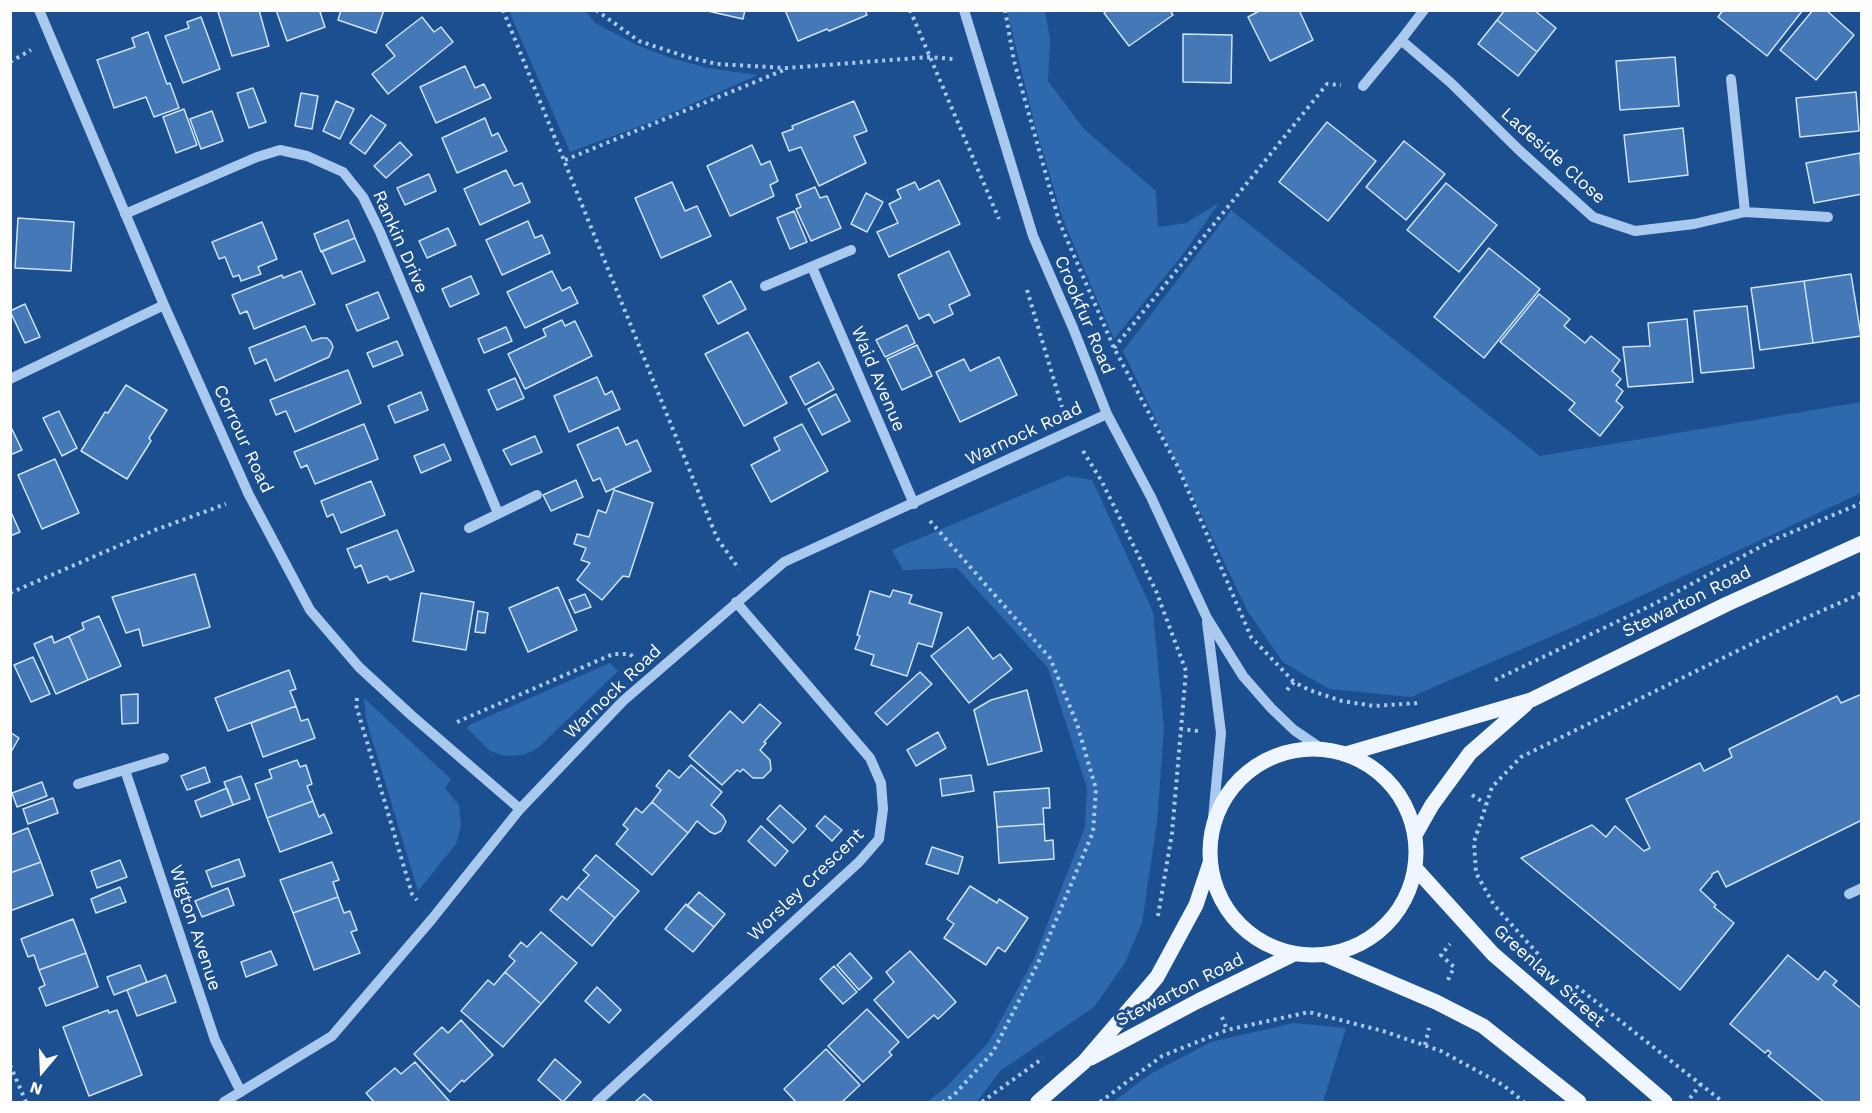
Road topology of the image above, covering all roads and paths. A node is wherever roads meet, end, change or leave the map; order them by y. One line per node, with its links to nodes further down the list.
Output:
1 (39, 10): 16 (street, Corrour Road)
2 (503, 10): 14 (path)
3 (596, 10): 11 (path)
4 (910, 10): 9 (path)
5 (964, 10): 10 (street, Crookfur Road)
6 (1005, 10): 24 (path)
7 (1424, 10): 8 (street)
8 (1401, 40): 13 (street); 15 (street, Ladeside Close)
9 (929, 57): 10 (path); 11 (path); 18 (path)
10 (981, 61): 26 (street, Crookfur Road)
11 (787, 68): 14 (path)
12 (1731, 79): 15 (street)
13 (1364, 86): 24 (path)
14 (565, 160): 34 (path)
15 (1745, 212): 17 (street, Ladeside Close)
16 (125, 214): 23 (street, Corrour Road); 31 (street, Rankin Drive)
17 (1828, 217)
18 (1000, 219)
19 (851, 250): 20 (street)
20 (812, 267): 22 (street); 30 (street, Waid Avenue)
21 (1025, 284): 27 (path)
22 (765, 286)
23 (164, 305): 25 (street); 28 (street, Corrour Road)
24 (1114, 348): 41 (path)
25 (10, 379)
26 (1107, 414): 27 (street, Warnock Road); 38 (street, Crookfur Road)
27 (1069, 430): 30 (street, Warnock Road); 43 (path)
28 (249, 495): 35 (path); 39 (street, Corrour Road)
29 (537, 495): 31 (street)
30 (914, 504): 34 (street, Warnock Road); 72 (path)
31 (498, 513): 32 (street)
32 (469, 528)
33 (1862, 543): 42 (main road, Stewarton Road)
34 (753, 590): 37 (street, Warnock Road)
35 (10, 593)
36 (1862, 593): 61 (path)
37 (736, 602): 40 (street, Warnock Road); 71 (street, Worsley Crescent)
38 (1207, 618): 45 (street, Crookfur Road); 51 (street, Crookfur Road)
39 (359, 667): 44 (street, Corrour Road); 57 (path)
40 (653, 676): 44 (path); 50 (street, Warnock Road)
41 (1294, 682)
42 (1531, 700): 46 (main road, Stewarton Road); 52 (main road, Stewarton Road)
43 (1181, 729)
44 (437, 738): 50 (street, Corrour Road)
45 (1322, 749): 46 (main road); 51 (main road)
46 (1346, 754): 52 (main road)
47 (164, 758): 48 (street)
48 (125, 770): 49 (street); 68 (street, Wigton Avenue)
49 (78, 784)
50 (520, 809): 57 (street, Warnock Road)
51 (1212, 829): 53 (main road)
52 (1415, 835): 54 (main road)
53 (1210, 863): 59 (main road); 65 (main road, Stewarton Road)
54 (1416, 869): 58 (main road, Greenlaw Street); 60 (main road)
55 (1862, 888): 56 (street)
56 (1849, 894)
57 (432, 919): 68 (street, Warnock Road)
58 (1466, 924): 63 (path); 77 (main road, Greenlaw Street)
59 (1294, 954): 60 (main road); 65 (main road, Stewarton Road)
60 (1326, 955): 63 (main road)
61 (1545, 962)
62 (1572, 983): 67 (path)
63 (1436, 1002): 64 (path); 76 (main road)
64 (1425, 1045): 74 (path); 75 (path)
65 (1084, 1062): 73 (main road, Stewarton Road)
66 (10, 1065): 69 (path)
67 (1701, 1084): 78 (path); 79 (path)
68 (241, 1092): 70 (street, Warnock Road)
69 (26, 1102)
70 (224, 1102)
71 (597, 1102)
72 (943, 1102)
73 (1038, 1102)
74 (1100, 1102)
75 (1524, 1102)
76 (1579, 1102)
77 (1665, 1102)
78 (1687, 1102)
79 (1723, 1102)

